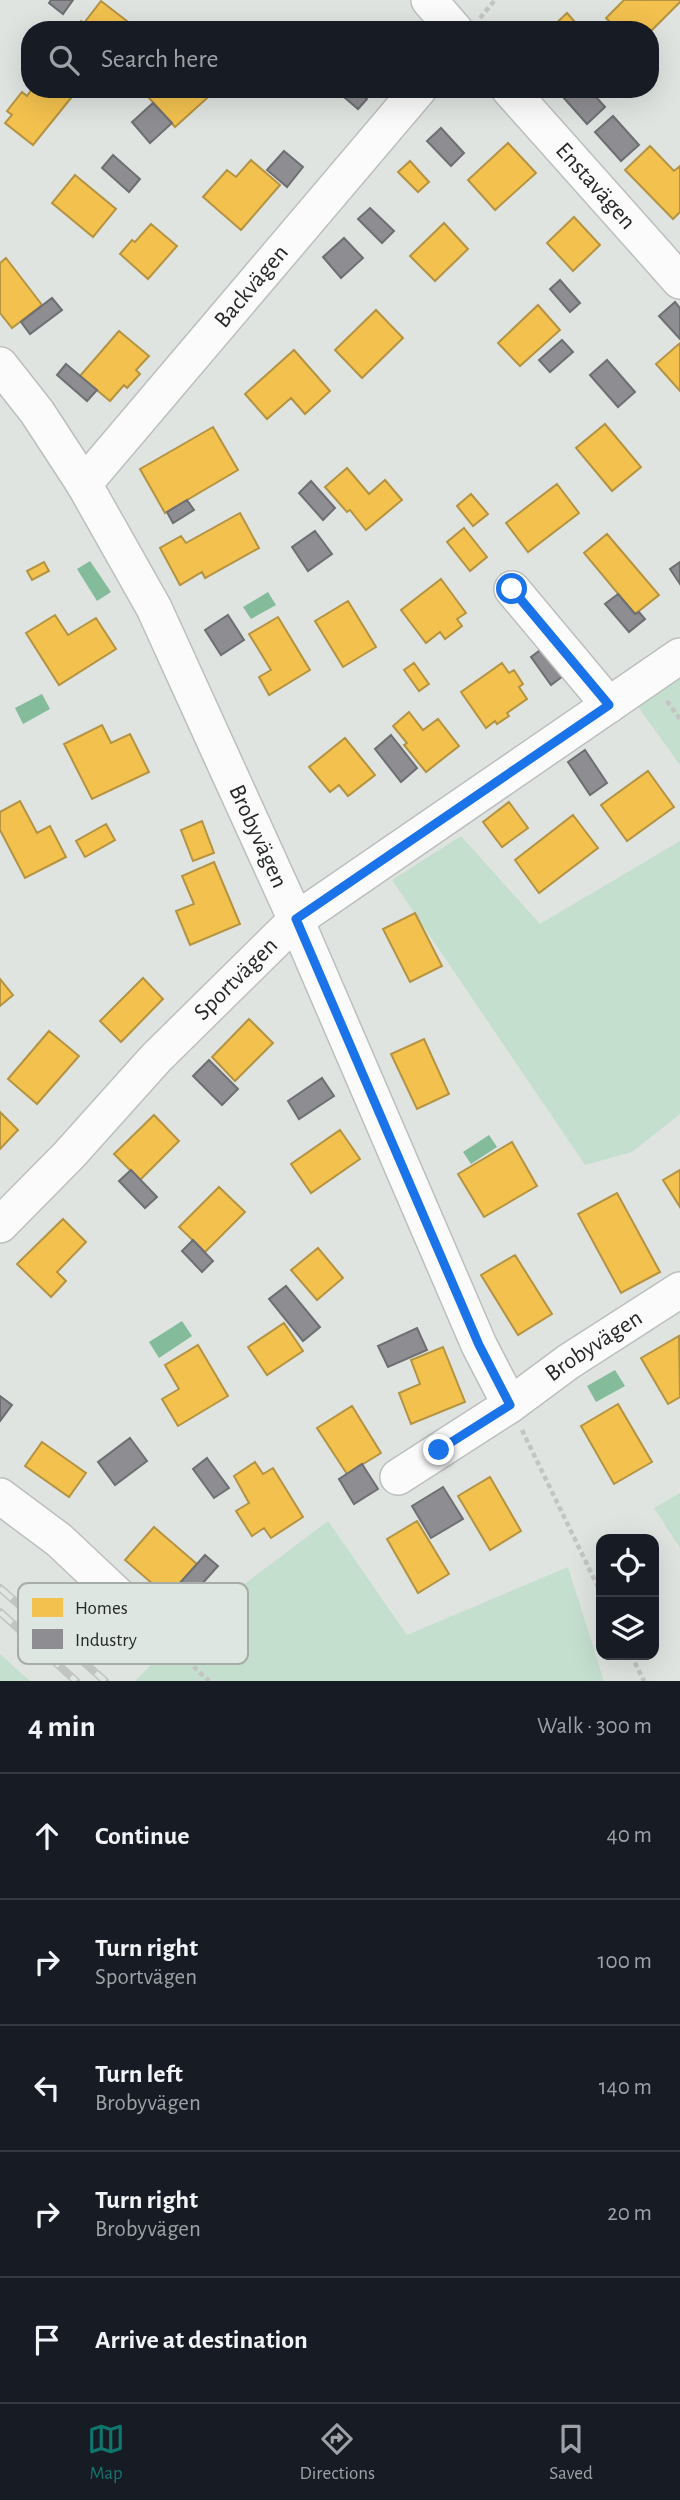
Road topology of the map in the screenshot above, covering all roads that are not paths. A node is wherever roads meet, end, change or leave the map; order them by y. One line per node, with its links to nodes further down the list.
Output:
1 (429, 0): 2 (street)
2 (448, 21)
3 (411, 98): 7 (street, Backvägen)
4 (517, 98): 5 (street, Enstavägen)
5 (680, 281)
6 (0, 365): 7 (street, Brobyvägen)
7 (84, 484): 11 (street, Brobyvägen)
8 (512, 589): 10 (street)
9 (680, 656): 10 (street, Sportvägen)
10 (609, 705): 11 (street, Sportvägen)
11 (296, 919): 12 (street, Sportvägen); 14 (street, Brobyvägen)
12 (0, 1225)
13 (680, 1290): 14 (street, Brobyvägen)
14 (510, 1405): 15 (street, Brobyvägen)
15 (398, 1477)
16 (0, 1496): 17 (street)
17 (105, 1583)

